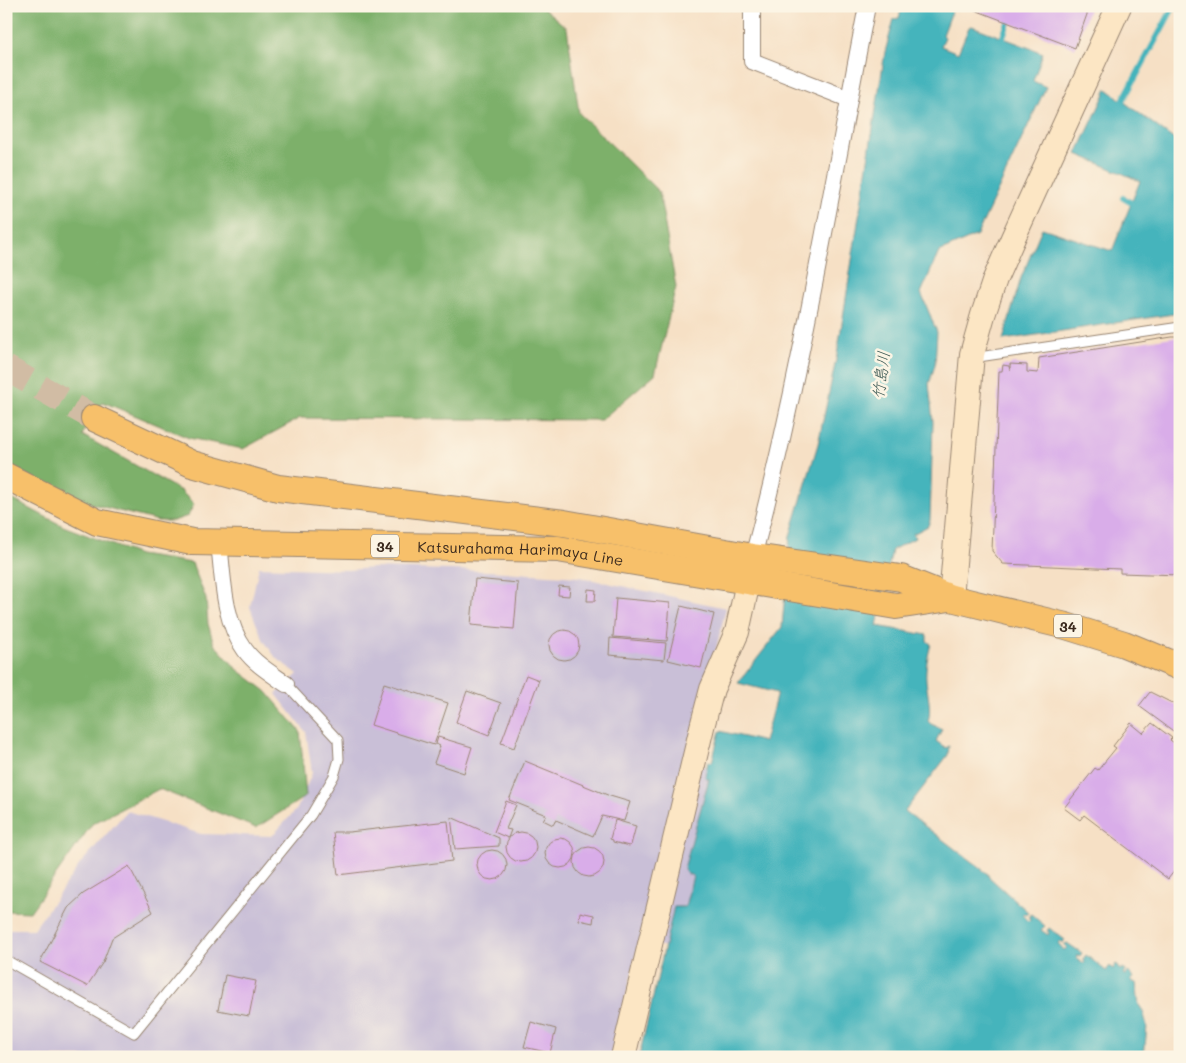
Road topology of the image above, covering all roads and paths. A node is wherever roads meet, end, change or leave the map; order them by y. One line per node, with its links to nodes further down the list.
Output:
1 (752, 6): 4 (street)
2 (867, 6): 4 (street)
3 (1119, 6): 6 (street)
4 (849, 99): 10 (street)
5 (1180, 327): 6 (lane)
6 (972, 358): 11 (street)
7 (94, 418): 10 (main road, Katsurahama Harimaya Line / 34)
8 (6, 476): 9 (main road, Katsurahama Harimaya Line / 34)
9 (219, 542): 10 (main road, Katsurahama Harimaya Line / 34); 13 (street)
10 (763, 571): 11 (main road, Katsurahama Harimaya Line / 34); 11 (main road, Katsurahama Harimaya Line / 34); 15 (street)
11 (951, 598): 12 (main road, Katsurahama Harimaya Line / 34)
12 (1180, 667)
13 (286, 684): 14 (lane)
14 (6, 960)
15 (623, 1057)

